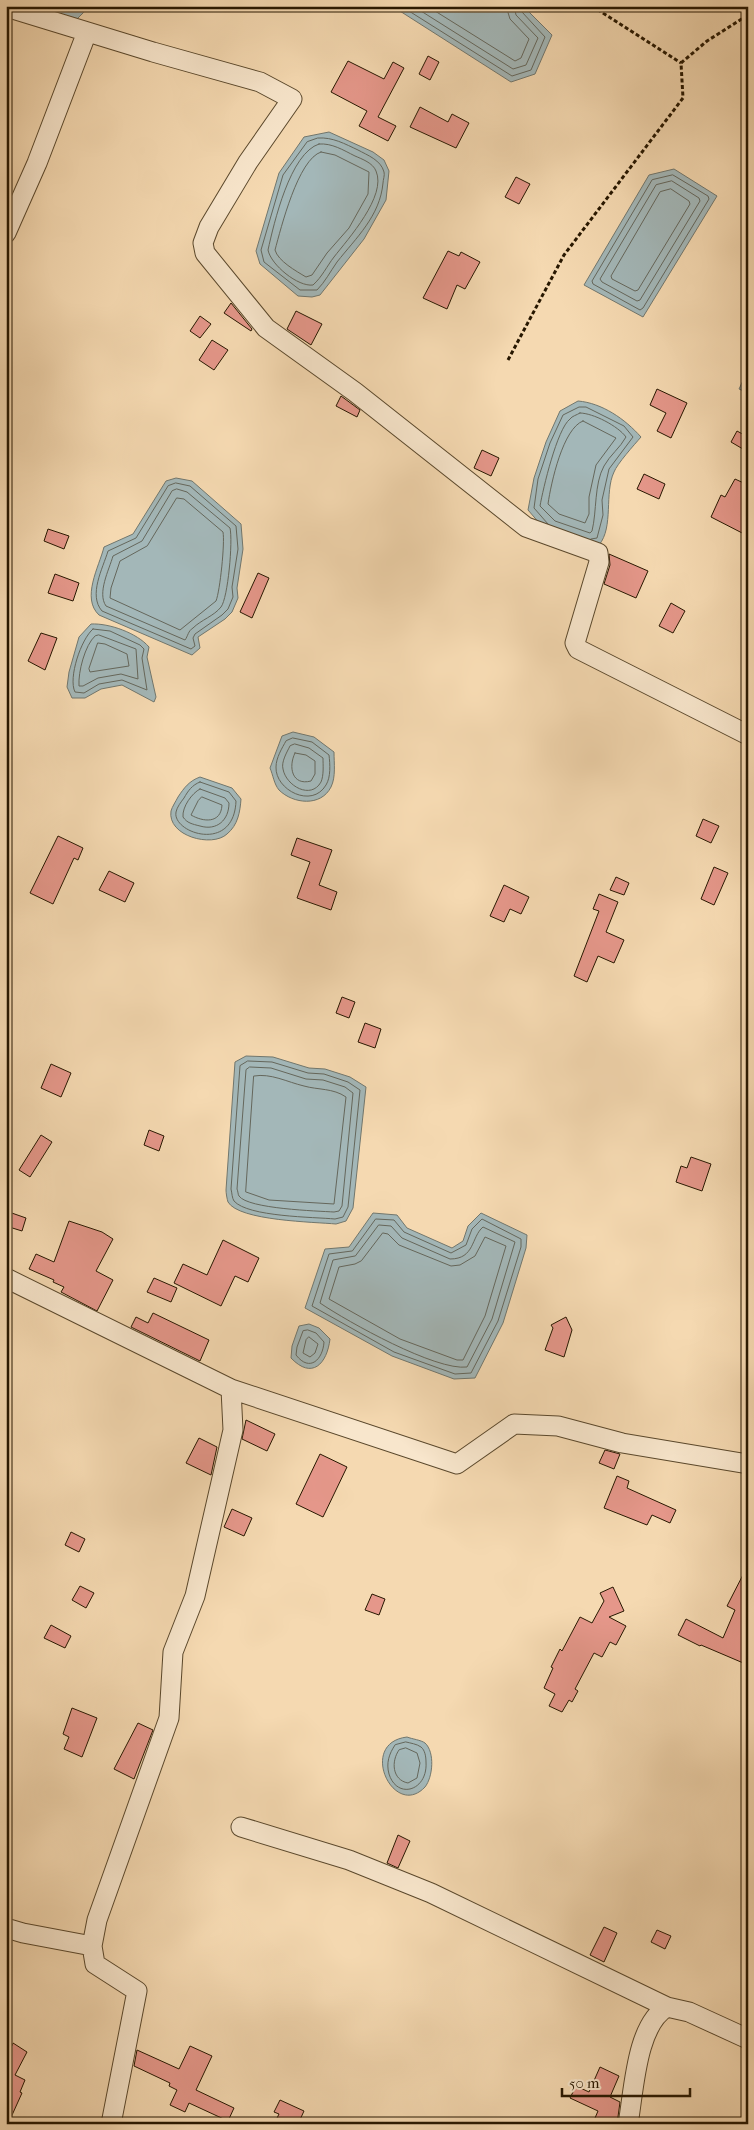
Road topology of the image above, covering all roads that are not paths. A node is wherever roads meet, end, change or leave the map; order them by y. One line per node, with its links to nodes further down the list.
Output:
1 (6, 7): 2 (street)
2 (87, 32): 3 (street); 4 (street)
3 (6, 233)
4 (748, 735)
5 (6, 1278): 6 (street)
6 (230, 1389): 7 (street); 10 (street)
7 (748, 1464)
8 (241, 1827): 11 (street)
9 (6, 1928): 10 (street)
10 (92, 1946): 13 (street)
11 (668, 2007): 12 (street); 14 (street)
12 (748, 2039)
13 (112, 2124)
14 (628, 2124)

